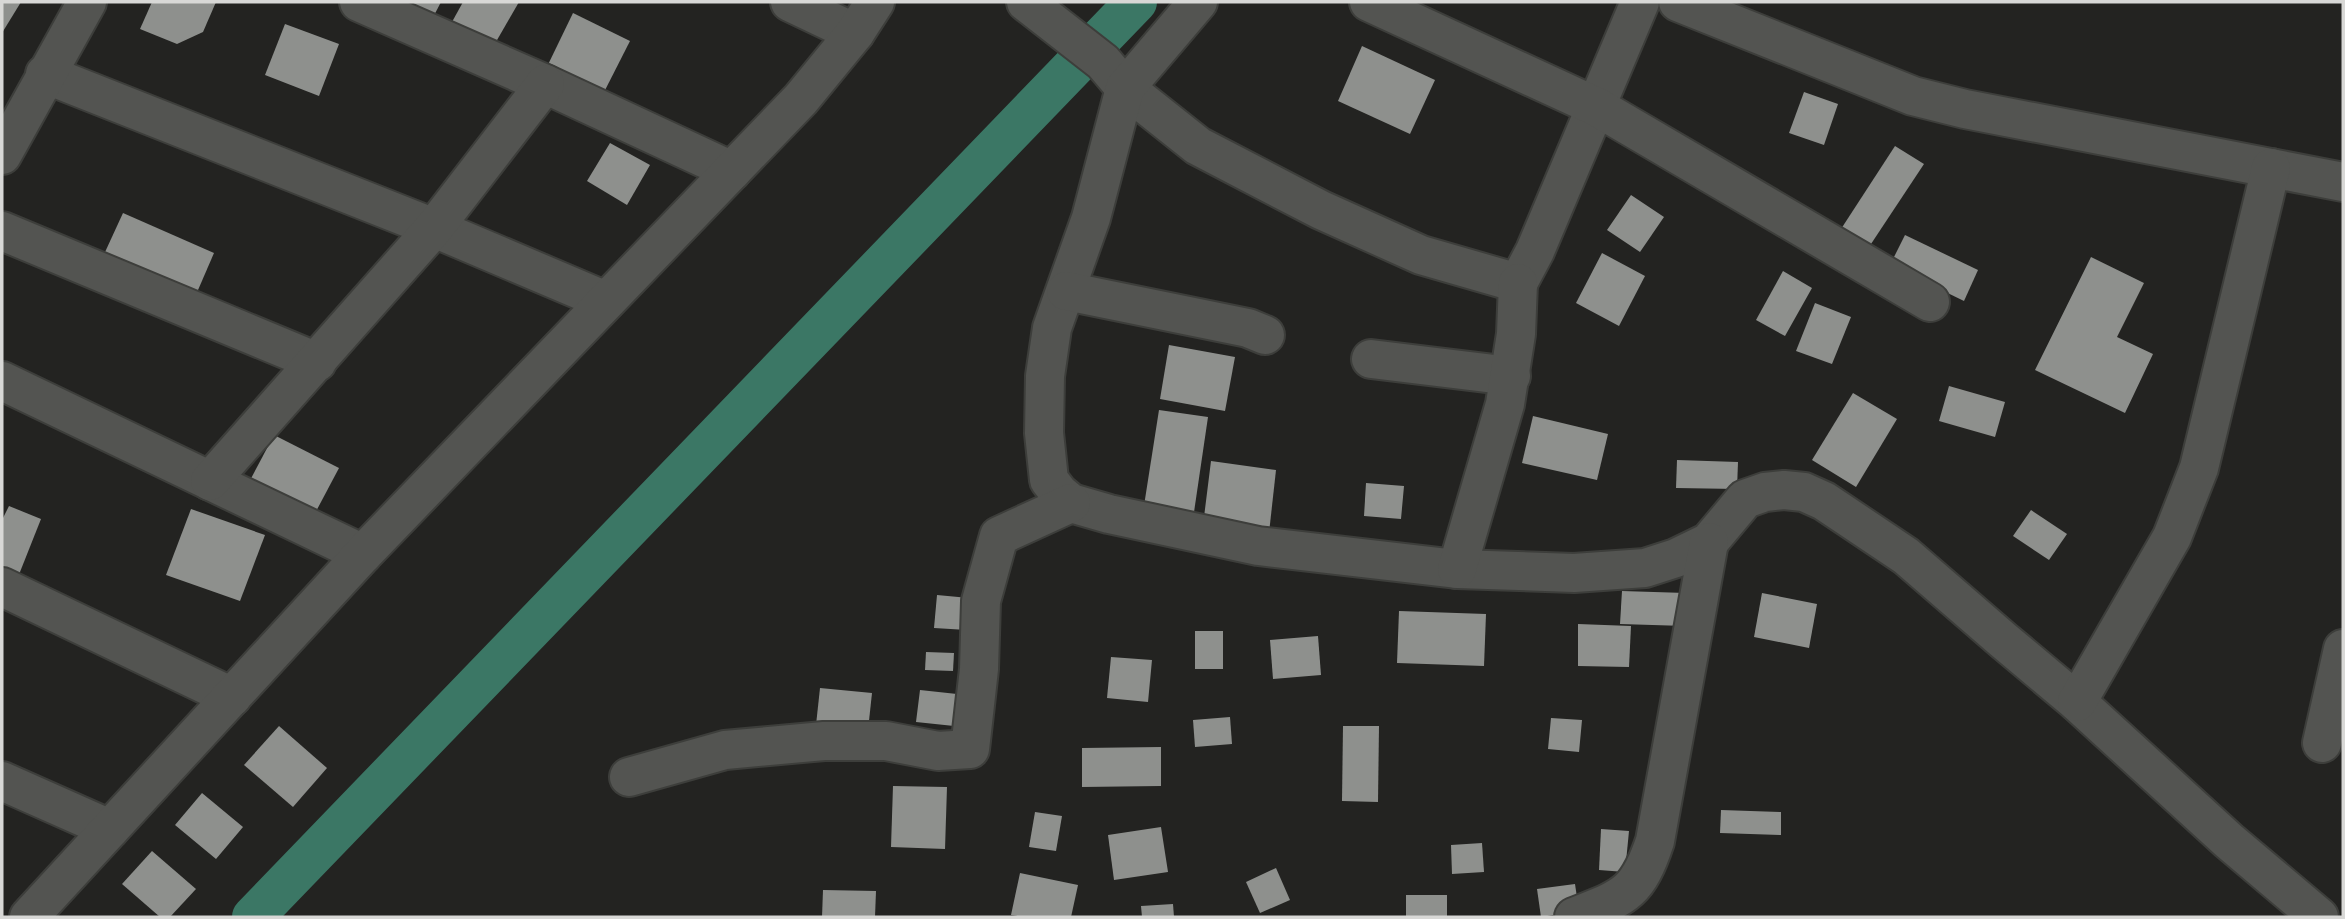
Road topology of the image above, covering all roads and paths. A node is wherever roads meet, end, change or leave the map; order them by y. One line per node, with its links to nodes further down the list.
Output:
1 (87, 2): 10 (street)
2 (359, 2): 12 (street)
3 (789, 2): 9 (street)
4 (1026, 2): 11 (street)
5 (1198, 2): 11 (street)
6 (1369, 2): 13 (street)
7 (1640, 2): 13 (street)
8 (1678, 2): 15 (street)
9 (865, 18): 16 (street)
10 (45, 74): 14 (street); 18 (street)
11 (1114, 75): 20 (street); 21 (street)
12 (545, 84): 16 (street); 18 (street)
13 (1597, 107): 20 (street); 23 (street)
14 (2, 155)
15 (2271, 168): 17 (street); 37 (street)
16 (732, 171): 22 (street)
17 (2343, 182)
18 (434, 228): 22 (street); 26 (street)
19 (2, 231): 26 (street)
20 (1518, 282): 27 (street)
21 (1066, 291): 24 (street); 30 (street)
22 (606, 301): 32 (street)
23 (1930, 302)
24 (1265, 335)
25 (1371, 359): 27 (street)
26 (317, 362): 29 (street)
27 (1511, 376): 33 (street)
28 (2, 381): 29 (street)
29 (211, 481): 32 (street)
30 (1071, 503): 33 (street); 39 (street)
31 (1709, 542): 33 (street); 37 (street); 43 (street)
32 (363, 554): 36 (street)
33 (1457, 569)
34 (2, 587): 36 (street)
35 (2343, 649): 38 (street)
36 (232, 696): 41 (street)
37 (2077, 702): 44 (street)
38 (2322, 743)
39 (629, 777)
40 (2, 781): 41 (street)
41 (110, 829): 42 (street)
42 (29, 917)
43 (1574, 917)
44 (2319, 917)

